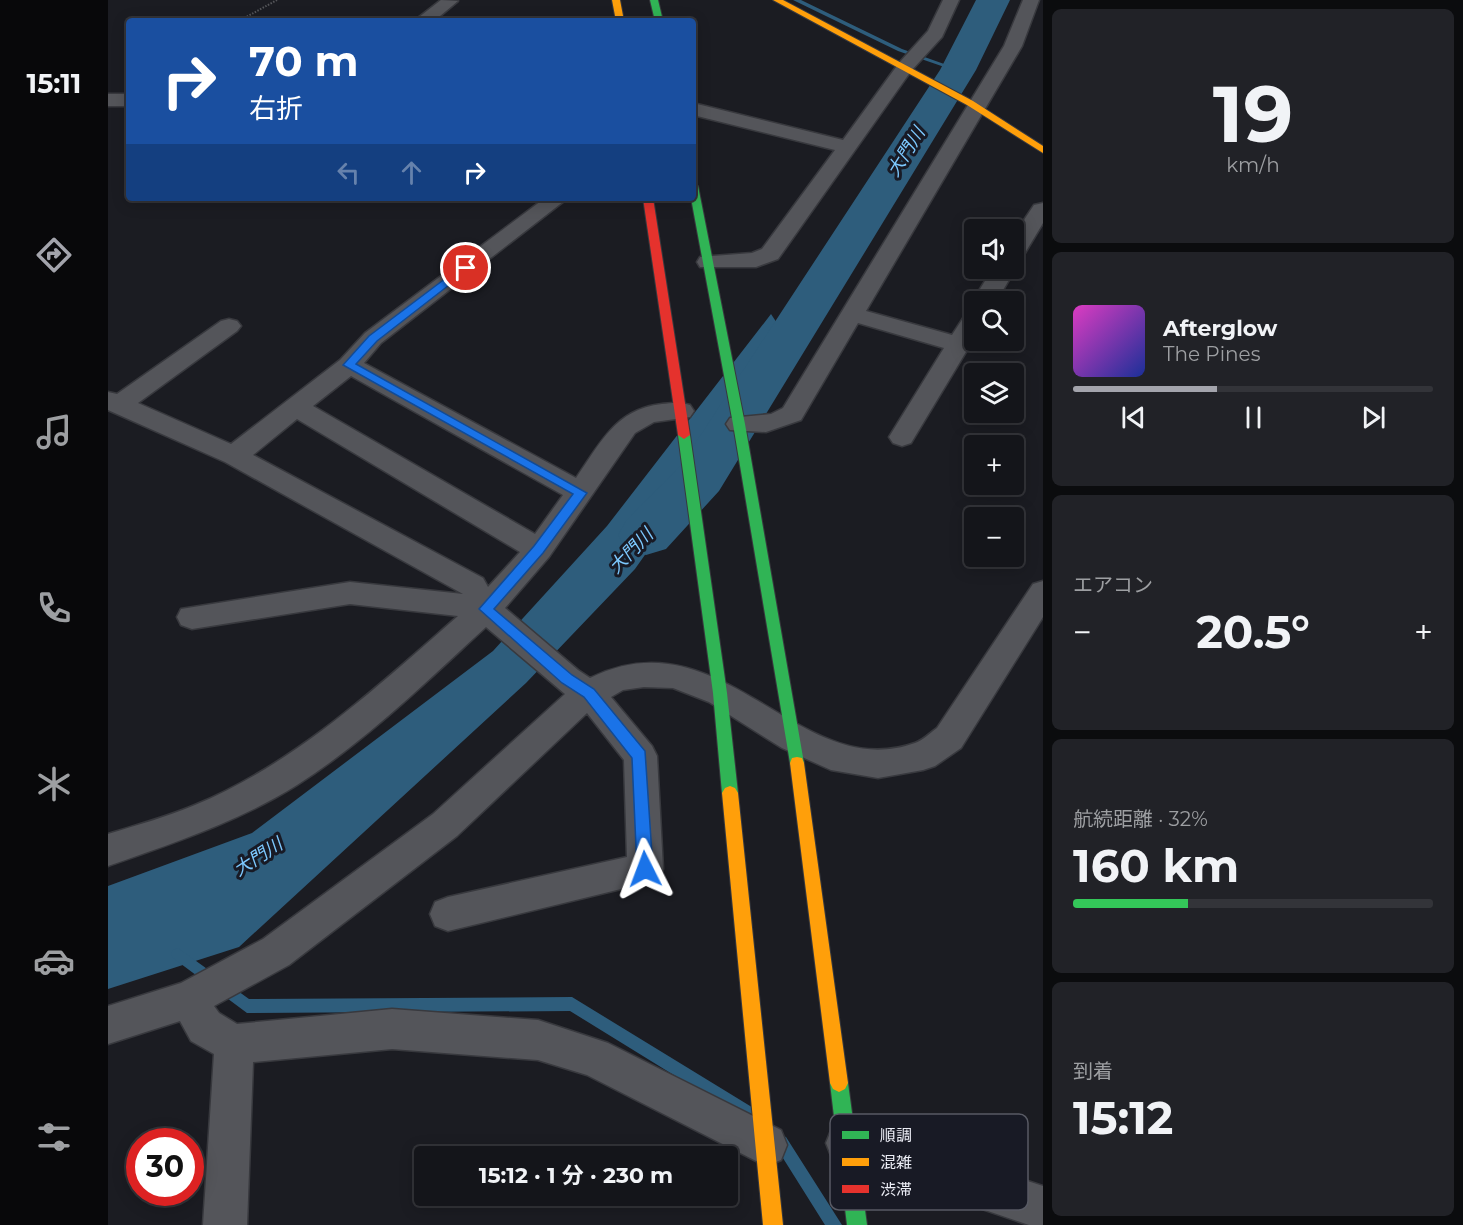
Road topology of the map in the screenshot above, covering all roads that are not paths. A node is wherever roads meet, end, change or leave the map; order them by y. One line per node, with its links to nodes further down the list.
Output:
1 (616, 0): 8 (street)
2 (654, 0): 9 (street)
3 (777, 0): 10 (street)
4 (951, 0): 10 (street)
5 (450, 1): 7 (street)
6 (1033, 11): 13 (street)
7 (427, 18)
8 (619, 18)
9 (658, 18)
10 (908, 69): 13 (street); 15 (street)
11 (108, 100): 12 (street)
12 (126, 100)
13 (973, 105): 16 (street); 23 (street)
14 (696, 110): 15 (street)
15 (848, 147): 22 (street)
16 (1043, 150)
17 (554, 201): 27 (street)
18 (648, 201): 30 (street)
19 (696, 201): 22 (street)
20 (1043, 210): 21 (street)
21 (1024, 237)
22 (708, 262): 31 (street)
23 (852, 314): 26 (street); 31 (street)
24 (229, 326): 28 (street)
25 (964, 334): 26 (street)
26 (958, 344): 32 (street)
27 (349, 365): 29 (street); 34 (street)
28 (114, 403): 33 (street)
29 (296, 407): 33 (street); 35 (street)
30 (681, 411): 34 (street); 40 (street)
31 (740, 424): 41 (street)
32 (902, 437)
33 (234, 456): 37 (street)
34 (581, 493): 35 (street)
35 (539, 550): 37 (street)
36 (1043, 592): 41 (street)
37 (490, 612): 38 (street); 39 (street); 42 (street)
38 (192, 617)
39 (578, 686): 40 (street); 43 (street); 44 (street)
40 (720, 693): 41 (street); 48 (street)
41 (794, 738): 47 (street)
42 (108, 850)
43 (448, 914)
44 (189, 999): 45 (street); 46 (street)
45 (108, 1025)
46 (234, 1044): 48 (street); 52 (street)
47 (843, 1114)
48 (766, 1145): 53 (street)
49 (1028, 1203): 50 (street)
50 (1043, 1208)
51 (855, 1210): 54 (street)
52 (225, 1225)
53 (773, 1225)
54 (857, 1225)

